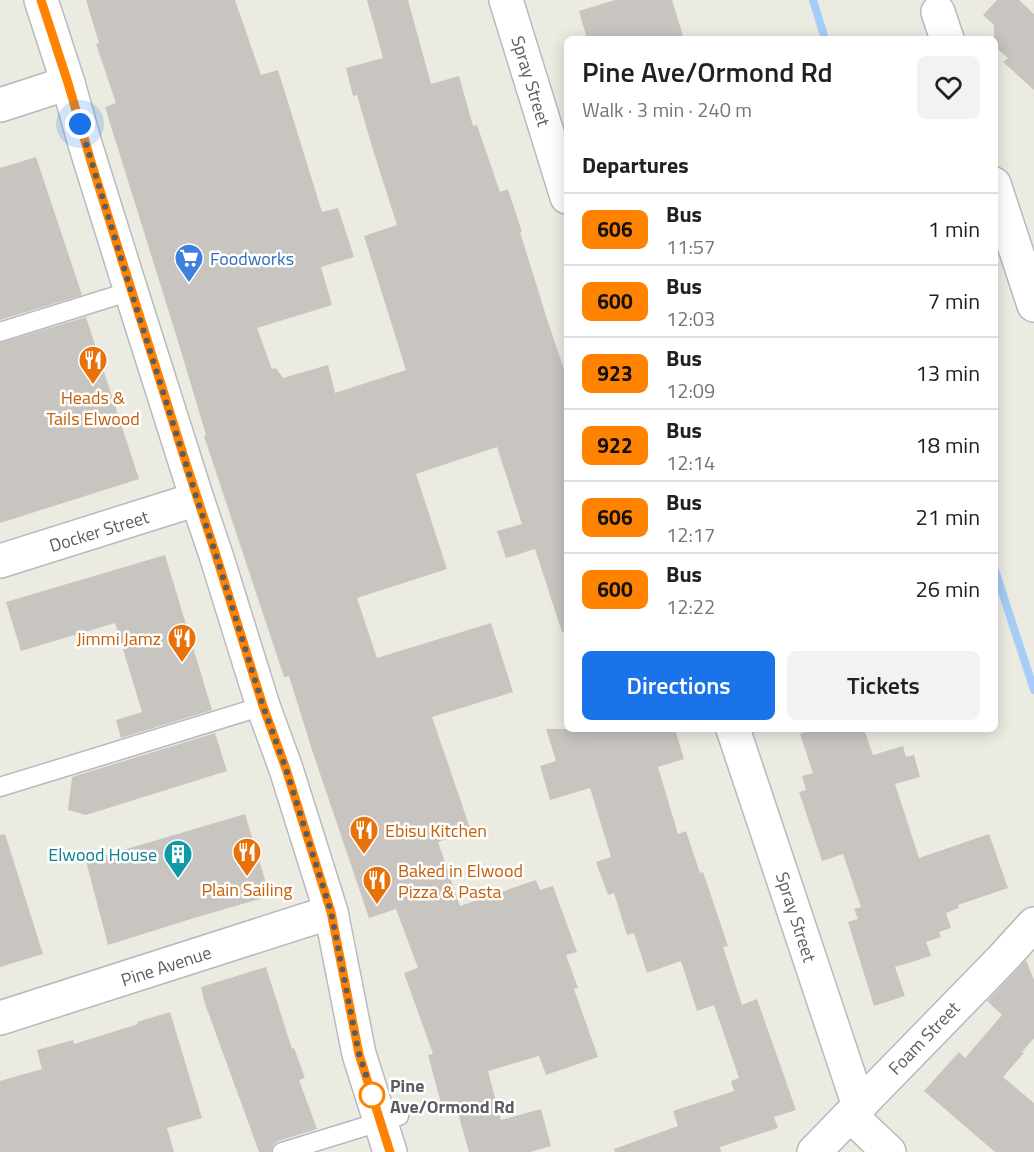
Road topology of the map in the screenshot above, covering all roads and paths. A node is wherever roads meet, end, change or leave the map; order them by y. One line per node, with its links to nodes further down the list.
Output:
1 (41, 0): 3 (street)
2 (506, 0): 5 (street, Spray Street)
3 (68, 83): 4 (street); 7 (street)
4 (0, 105)
5 (564, 187)
6 (998, 196): 8 (street)
7 (131, 291): 9 (lane); 10 (street)
8 (1034, 305)
9 (0, 332)
10 (197, 499): 11 (street, Docker Street); 12 (street)
11 (0, 561)
12 (263, 706): 14 (lane); 15 (street)
13 (735, 732): 18 (street, Spray Street)
14 (0, 787)
15 (331, 912): 17 (street, Pine Avenue); 19 (street)
16 (1034, 924): 18 (street, Foam Street)
17 (0, 1018)
18 (854, 1110): 23 (street, Foam Street); 24 (street, Spray Street)
19 (390, 1119): 20 (lane); 21 (street); 22 (street)
20 (282, 1152)
21 (390, 1152)
22 (412, 1152)
23 (814, 1152)
24 (889, 1152)

